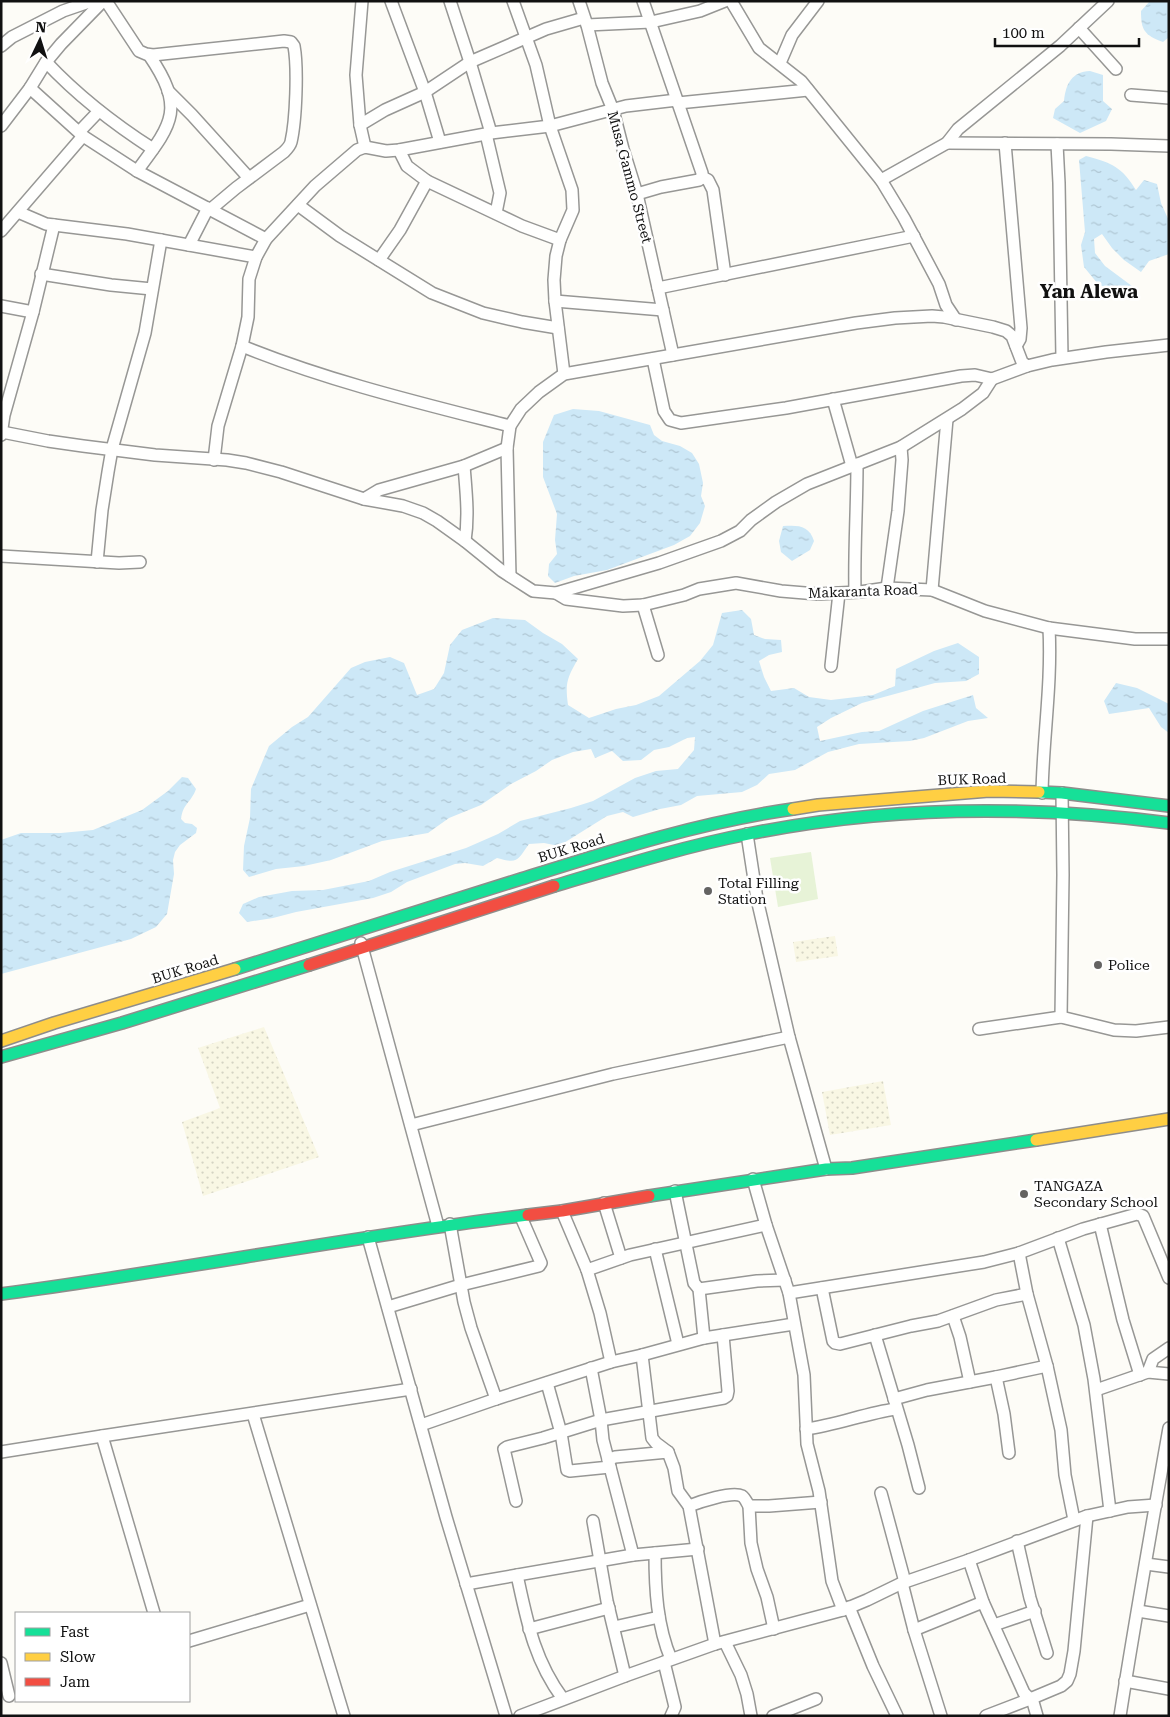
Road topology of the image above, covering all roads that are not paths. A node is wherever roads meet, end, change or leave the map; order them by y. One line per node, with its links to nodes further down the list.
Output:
1 (92, 1): 17 (street)
2 (104, 1): 18 (street); 19 (street)
3 (362, 1): 33 (street)
4 (391, 1): 26 (street)
5 (450, 1): 20 (street)
6 (513, 1): 16 (street)
7 (579, 1): 13 (street, Musa Gammo Street)
8 (643, 1): 14 (street)
9 (725, 1): 14 (street)
10 (731, 1): 21 (street)
11 (818, 1): 21 (street)
12 (1108, 1): 15 (street)
13 (586, 22): 14 (street); 16 (street); 30 (street, Musa Gammo Street)
14 (651, 22): 29 (street)
15 (1078, 28): 22 (street); 38 (street)
16 (525, 37): 20 (street); 34 (street)
17 (1, 46)
18 (149, 55): 25 (street); 47 (street)
19 (46, 62): 23 (street); 31 (street)
20 (470, 62): 26 (street); 36 (street)
21 (780, 63): 24 (street)
22 (1116, 69)
23 (30, 88): 32 (street); 35 (street)
24 (808, 90): 29 (street); 48 (street)
25 (168, 92): 43 (street); 47 (street)
26 (425, 92): 33 (street); 37 (street)
27 (1130, 95): 28 (street)
28 (1169, 98)
29 (677, 101): 30 (street); 46 (street)
30 (613, 110): 34 (street); 50 (street, Musa Gammo Street)
31 (99, 111): 35 (street); 43 (street)
32 (1, 126)
33 (360, 126): 42 (street)
34 (550, 126): 36 (street); 60 (street)
35 (81, 134): 45 (street); 53 (street)
36 (489, 134): 37 (street); 54 (street)
37 (440, 142): 44 (street)
38 (947, 143): 39 (street); 48 (street)
39 (1005, 143): 40 (street); 76 (street)
40 (1057, 144): 41 (street); 78 (street)
41 (1169, 146)
42 (365, 147): 44 (street); 51 (street)
43 (153, 149): 45 (street)
44 (400, 150): 49 (street)
45 (137, 171): 52 (street)
46 (702, 177): 50 (street); 65 (street)
47 (249, 178): 52 (street)
48 (881, 180): 57 (street)
49 (426, 181): 54 (street); 63 (street)
50 (637, 194): 66 (street, Musa Gammo Street)
51 (298, 205): 58 (street); 63 (street)
52 (210, 209): 58 (street); 61 (street)
53 (18, 212): 55 (street); 56 (street)
54 (496, 214): 60 (street)
55 (54, 225): 59 (street); 64 (street)
56 (1, 231)
57 (914, 236): 65 (street); 72 (street)
58 (266, 239): 62 (street)
59 (161, 240): 61 (street); 67 (street)
60 (560, 240): 68 (street)
61 (188, 245): 62 (street)
62 (256, 257): 75 (street)
63 (380, 260): 73 (street)
64 (41, 274): 67 (street); 71 (street)
65 (725, 274): 66 (street)
66 (658, 288): 70 (street, Musa Gammo Street)
67 (152, 289): 90 (street)
68 (555, 301): 70 (street); 73 (street)
69 (1, 306): 71 (street)
70 (663, 310): 77 (street, Musa Gammo Street)
71 (33, 312): 84 (street)
72 (956, 320): 76 (street); 77 (street)
73 (558, 328): 81 (street)
74 (1169, 345): 78 (street)
75 (242, 346): 86 (street); 91 (street)
76 (1016, 346): 80 (street)
77 (673, 356): 79 (street)
78 (1062, 358): 80 (street)
79 (653, 359): 81 (street); 83 (street)
80 (1027, 366): 82 (street)
81 (564, 374): 86 (street)
82 (992, 379): 83 (street); 85 (street)
83 (833, 399): 92 (street)
84 (3, 414): 87 (street)
85 (947, 419): 88 (street); 101 (street)
86 (510, 426): 89 (street)
87 (2, 434): 90 (street)
88 (901, 447): 92 (street); 100 (street)
89 (507, 448): 93 (street); 99 (street)
90 (112, 450): 91 (street); 97 (street)
91 (214, 460): 94 (street)
92 (855, 465): 102 (street); 103 (street)
93 (464, 466): 94 (street); 95 (street)
94 (364, 499): 95 (street)
95 (465, 540): 99 (street)
96 (1, 556): 97 (street)
97 (97, 562): 98 (street)
98 (140, 562)
99 (510, 576): 103 (street)
100 (887, 588): 101 (street, Makaranta Road); 102 (street, Makaranta Road)
101 (932, 590): 106 (street, Makaranta Road)
102 (855, 592): 104 (street, Makaranta Road)
103 (556, 593): 105 (street, Makaranta Road)
104 (839, 593): 105 (street, Makaranta Road); 109 (street)
105 (643, 605): 108 (street)
106 (1049, 628): 107 (street, Makaranta Road); 110 (street)
107 (1169, 639)
108 (658, 654)
109 (831, 666)
110 (1042, 793): 111 (main road, BUK Road); 116 (main road, BUK Road)
111 (1062, 793): 112 (main road, BUK Road); 113 (street)
112 (1169, 806)
113 (1062, 812): 114 (main road); 115 (main road); 118 (street)
114 (1169, 823)
115 (747, 834): 117 (main road); 121 (street)
116 (358, 930): 117 (street); 122 (main road, BUK Road)
117 (363, 947): 123 (main road); 125 (street)
118 (1061, 1018): 119 (street); 120 (street)
119 (1169, 1026)
120 (979, 1029)
121 (789, 1037): 125 (street); 126 (street)
122 (1, 1041)
123 (1, 1057)
124 (1169, 1120): 126 (main road)
125 (412, 1125): 135 (street)
126 (826, 1169): 127 (main road)
127 (753, 1179): 128 (main road); 134 (street)
128 (675, 1191): 129 (main road); 138 (street)
129 (604, 1202): 130 (main road); 141 (street)
130 (562, 1211): 131 (main road); 142 (street)
131 (521, 1217): 132 (main road); 145 (street)
132 (450, 1224): 135 (main road); 145 (street)
133 (1100, 1224): 137 (street); 143 (street); 163 (street)
134 (766, 1225): 138 (street); 144 (street)
135 (438, 1226): 136 (main road)
136 (368, 1237): 149 (main road); 151 (street)
137 (1058, 1238): 140 (street); 169 (street)
138 (685, 1243): 139 (street); 147 (street)
139 (655, 1249): 141 (street); 157 (street)
140 (1019, 1253): 146 (street); 150 (street)
141 (621, 1258): 142 (street)
142 (587, 1270): 160 (street)
143 (1169, 1278)
144 (785, 1280): 147 (street); 148 (street)
145 (461, 1285): 151 (street); 170 (street)
146 (822, 1288): 148 (street); 155 (street)
147 (699, 1289): 156 (street)
148 (789, 1293): 153 (street)
149 (1, 1294)
150 (1027, 1294): 152 (street); 161 (street)
151 (388, 1308): 168 (street)
152 (953, 1316): 155 (street); 166 (street)
153 (794, 1324): 154 (street); 177 (street)
154 (722, 1335): 156 (street); 172 (street)
155 (875, 1336): 171 (street)
156 (704, 1338): 157 (street)
157 (678, 1344): 159 (street)
158 (1169, 1348): 163 (street)
159 (642, 1355): 160 (street); 172 (street)
160 (611, 1362): 162 (street)
161 (1047, 1366): 165 (street); 193 (street)
162 (591, 1368): 167 (street); 174 (street)
163 (1144, 1374): 164 (street); 169 (street)
164 (1169, 1374)
165 (996, 1377): 166 (street); 182 (street)
166 (970, 1382): 171 (street)
167 (547, 1383): 170 (street); 178 (street)
168 (411, 1389): 173 (street); 175 (street)
169 (1096, 1390): 191 (street)
170 (496, 1398): 175 (street)
171 (895, 1404): 177 (street); 184 (street)
172 (649, 1412): 174 (street); 181 (street)
173 (253, 1414): 179 (street); 207 (street)
174 (601, 1420): 178 (street); 183 (street)
175 (421, 1425): 205 (street)
176 (1169, 1428): 188 (street)
177 (806, 1429): 187 (street)
178 (561, 1433): 183 (street); 186 (street)
179 (102, 1436): 180 (street); 212 (street)
180 (1, 1452)
181 (668, 1452): 183 (street); 189 (street)
182 (1009, 1453)
183 (609, 1463): 198 (street)
184 (919, 1488)
185 (881, 1493): 204 (street)
186 (516, 1501)
187 (820, 1502): 190 (street); 209 (street)
188 (1156, 1505): 191 (street); 201 (street)
189 (689, 1506): 190 (street); 196 (street)
190 (749, 1506): 218 (street)
191 (1110, 1510): 192 (street)
192 (1086, 1516): 193 (street); 231 (street)
193 (1074, 1520): 195 (street)
194 (593, 1521): 199 (street)
195 (1017, 1540): 200 (street); 210 (street)
196 (698, 1549): 197 (street); 221 (street)
197 (655, 1553): 198 (street); 214 (street)
198 (633, 1555): 199 (street)
199 (600, 1560): 203 (street); 208 (street)
200 (969, 1560): 204 (street); 206 (street)
201 (1146, 1564): 202 (street); 211 (street)
202 (1169, 1567)
203 (517, 1575): 205 (street); 217 (street)
204 (903, 1582): 209 (street); 219 (street)
205 (466, 1584): 233 (street)
206 (983, 1602): 215 (street); 219 (street)
207 (310, 1605): 220 (street); 232 (street)
208 (608, 1608): 216 (street); 217 (street)
209 (846, 1608): 218 (street); 238 (street)
210 (1035, 1611): 215 (street); 222 (street)
211 (1138, 1611): 213 (street); 226 (street)
212 (154, 1612)
213 (1169, 1616)
214 (659, 1617): 216 (street); 223 (street)
215 (994, 1625): 231 (street)
216 (614, 1628): 225 (street)
217 (529, 1629): 229 (street)
218 (774, 1629): 221 (street)
219 (914, 1630): 239 (street)
220 (190, 1641)
221 (720, 1643): 223 (street); 236 (street)
222 (1047, 1653)
223 (668, 1661): 225 (street); 235 (street)
224 (1, 1663): 228 (street)
225 (625, 1676): 229 (street)
226 (1125, 1681): 227 (street); 242 (street)
227 (1169, 1688)
228 (9, 1696)
229 (563, 1699): 234 (street)
230 (816, 1699): 237 (street)
231 (1030, 1699): 240 (street); 241 (street)
232 (344, 1716)
233 (506, 1716)
234 (520, 1716)
235 (671, 1716)
236 (750, 1716)
237 (773, 1716)
238 (897, 1716)
239 (942, 1716)
240 (986, 1716)
241 (1037, 1716)
242 (1120, 1716)

